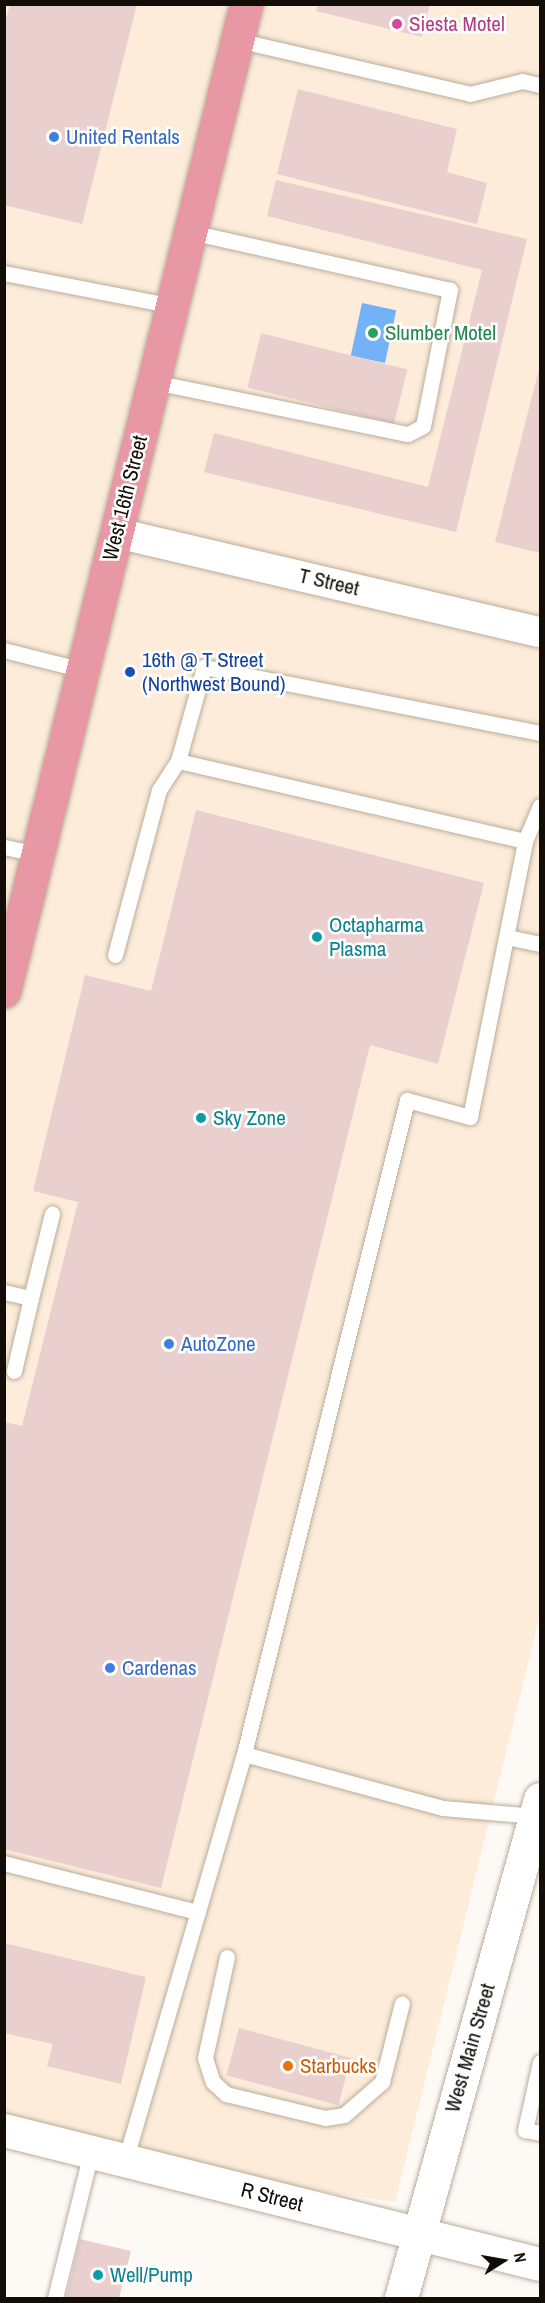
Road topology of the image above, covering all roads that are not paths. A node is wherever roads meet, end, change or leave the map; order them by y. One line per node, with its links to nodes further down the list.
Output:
1 (246, 4): 2 (main road, West 16th Street)
2 (237, 40): 3 (lane); 4 (main road, West 16th Street)
3 (540, 85)
4 (190, 232): 6 (main road, West 16th Street); 7 (lane)
5 (4, 273): 6 (lane)
6 (172, 306): 7 (main road, West 16th Street)
7 (154, 382): 8 (main road, West 16th Street)
8 (117, 533): 9 (street, T Street); 11 (main road, West 16th Street)
9 (540, 632)
10 (4, 650): 11 (lane)
11 (83, 670): 17 (main road, West 16th Street)
12 (540, 733): 13 (lane)
13 (178, 761): 15 (lane); 20 (lane)
14 (540, 806): 15 (lane)
15 (525, 841): 18 (lane)
16 (4, 847): 17 (lane)
17 (38, 854): 21 (main road, West 16th Street)
18 (507, 937): 19 (lane); 26 (lane)
19 (540, 944)
20 (115, 955)
21 (4, 991)
22 (52, 1214): 24 (lane)
23 (4, 1292): 24 (lane)
24 (31, 1298): 25 (lane)
25 (14, 1371)
26 (244, 1754): 27 (lane); 29 (lane)
27 (537, 1818): 37 (street, West Main Street)
28 (4, 1863): 29 (lane)
29 (198, 1912): 36 (lane)
30 (227, 1957): 31 (lane)
31 (402, 2003)
32 (540, 2062): 34 (lane)
33 (4, 2130): 35 (street, R Street)
34 (540, 2133)
35 (91, 2152): 36 (street, R Street); 39 (lane)
36 (125, 2161): 37 (street, R Street)
37 (417, 2233): 38 (street, R Street); 40 (street, West Main Street)
38 (540, 2264)
39 (55, 2298)
40 (401, 2298)

